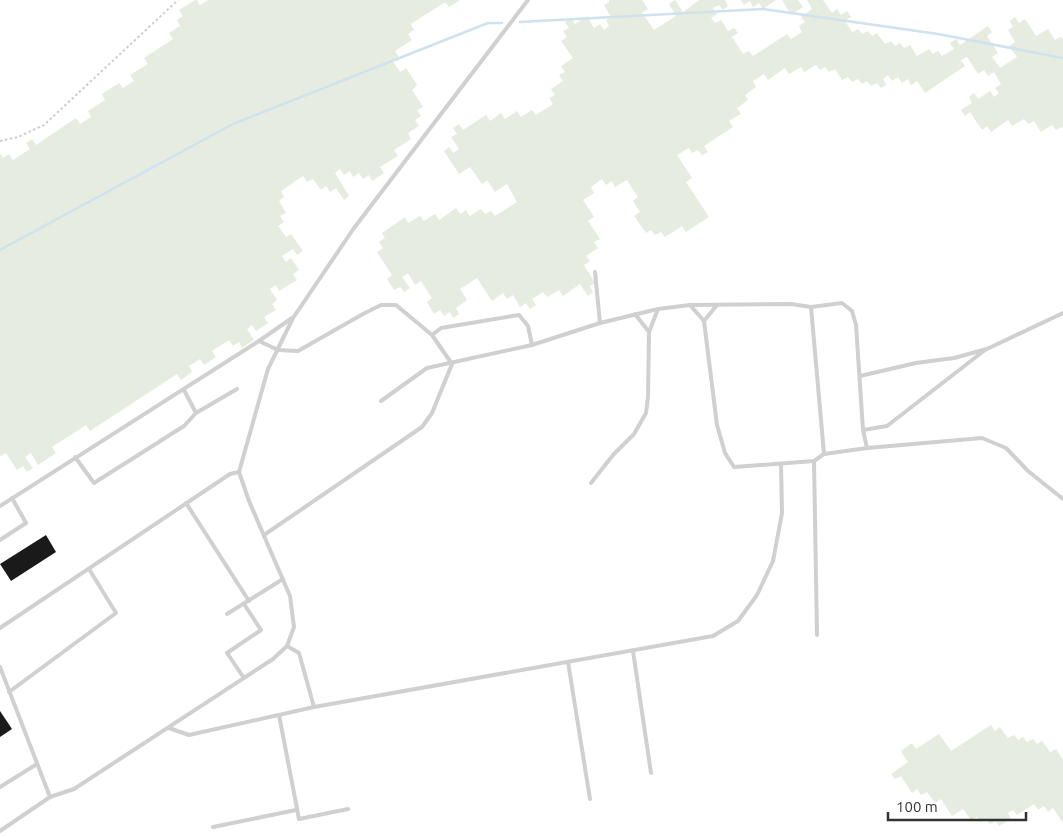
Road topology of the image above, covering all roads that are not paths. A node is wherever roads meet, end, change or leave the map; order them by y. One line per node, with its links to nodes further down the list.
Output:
1 (528, 0): 9 (lane)
2 (595, 272): 11 (lane)
3 (690, 305): 4 (lane); 6 (lane); 10 (lane)
4 (717, 305): 5 (lane); 10 (lane)
5 (811, 307): 19 (lane); 26 (lane)
6 (658, 309): 8 (lane); 12 (lane)
7 (1063, 313): 16 (lane)
8 (635, 314): 11 (lane); 12 (lane)
9 (292, 318): 14 (lane); 17 (lane)
10 (704, 321): 29 (lane)
11 (600, 323): 15 (lane)
12 (649, 332): 31 (lane)
13 (432, 336): 15 (lane); 17 (lane); 18 (lane)
14 (259, 341): 17 (lane); 21 (lane)
15 (532, 346): 18 (lane)
16 (987, 349): 19 (lane); 24 (lane)
17 (278, 350): 30 (lane)
18 (452, 364): 22 (lane); 36 (lane)
19 (860, 376): 24 (lane)
20 (237, 389): 23 (lane)
21 (184, 390): 23 (lane); 27 (lane)
22 (381, 401)
23 (196, 413): 27 (lane)
24 (863, 430): 25 (lane)
25 (867, 448): 26 (lane); 33 (lane)
26 (824, 454): 28 (lane)
27 (75, 457): 32 (lane)
28 (814, 461): 29 (lane); 44 (lane)
29 (781, 465): 46 (lane)
30 (239, 472): 34 (lane); 36 (lane)
31 (591, 483)
32 (12, 498): 35 (lane); 37 (lane)
33 (1063, 499)
34 (186, 503): 38 (lane); 40 (lane)
35 (0, 506)
36 (264, 535): 39 (lane)
37 (0, 540)
38 (88, 569): 43 (lane); 50 (lane)
39 (283, 579): 40 (lane); 45 (lane)
40 (249, 601): 41 (lane)
41 (244, 604): 42 (lane); 49 (lane)
42 (227, 614)
43 (0, 628)
44 (818, 635)
45 (287, 646): 49 (lane); 51 (lane)
46 (633, 651): 47 (lane); 55 (lane)
47 (568, 662): 51 (lane); 58 (lane)
48 (0, 667): 50 (lane)
49 (244, 678): 53 (lane)
50 (8, 692): 54 (lane)
51 (314, 707): 52 (lane)
52 (279, 715): 53 (lane); 60 (lane)
53 (169, 728): 57 (lane)
54 (37, 764): 56 (lane); 57 (lane)
55 (651, 773)
56 (0, 787)
57 (50, 797): 62 (lane)
58 (590, 799)
59 (348, 809): 60 (lane)
60 (296, 810): 61 (lane)
61 (213, 827)
62 (0, 830)

